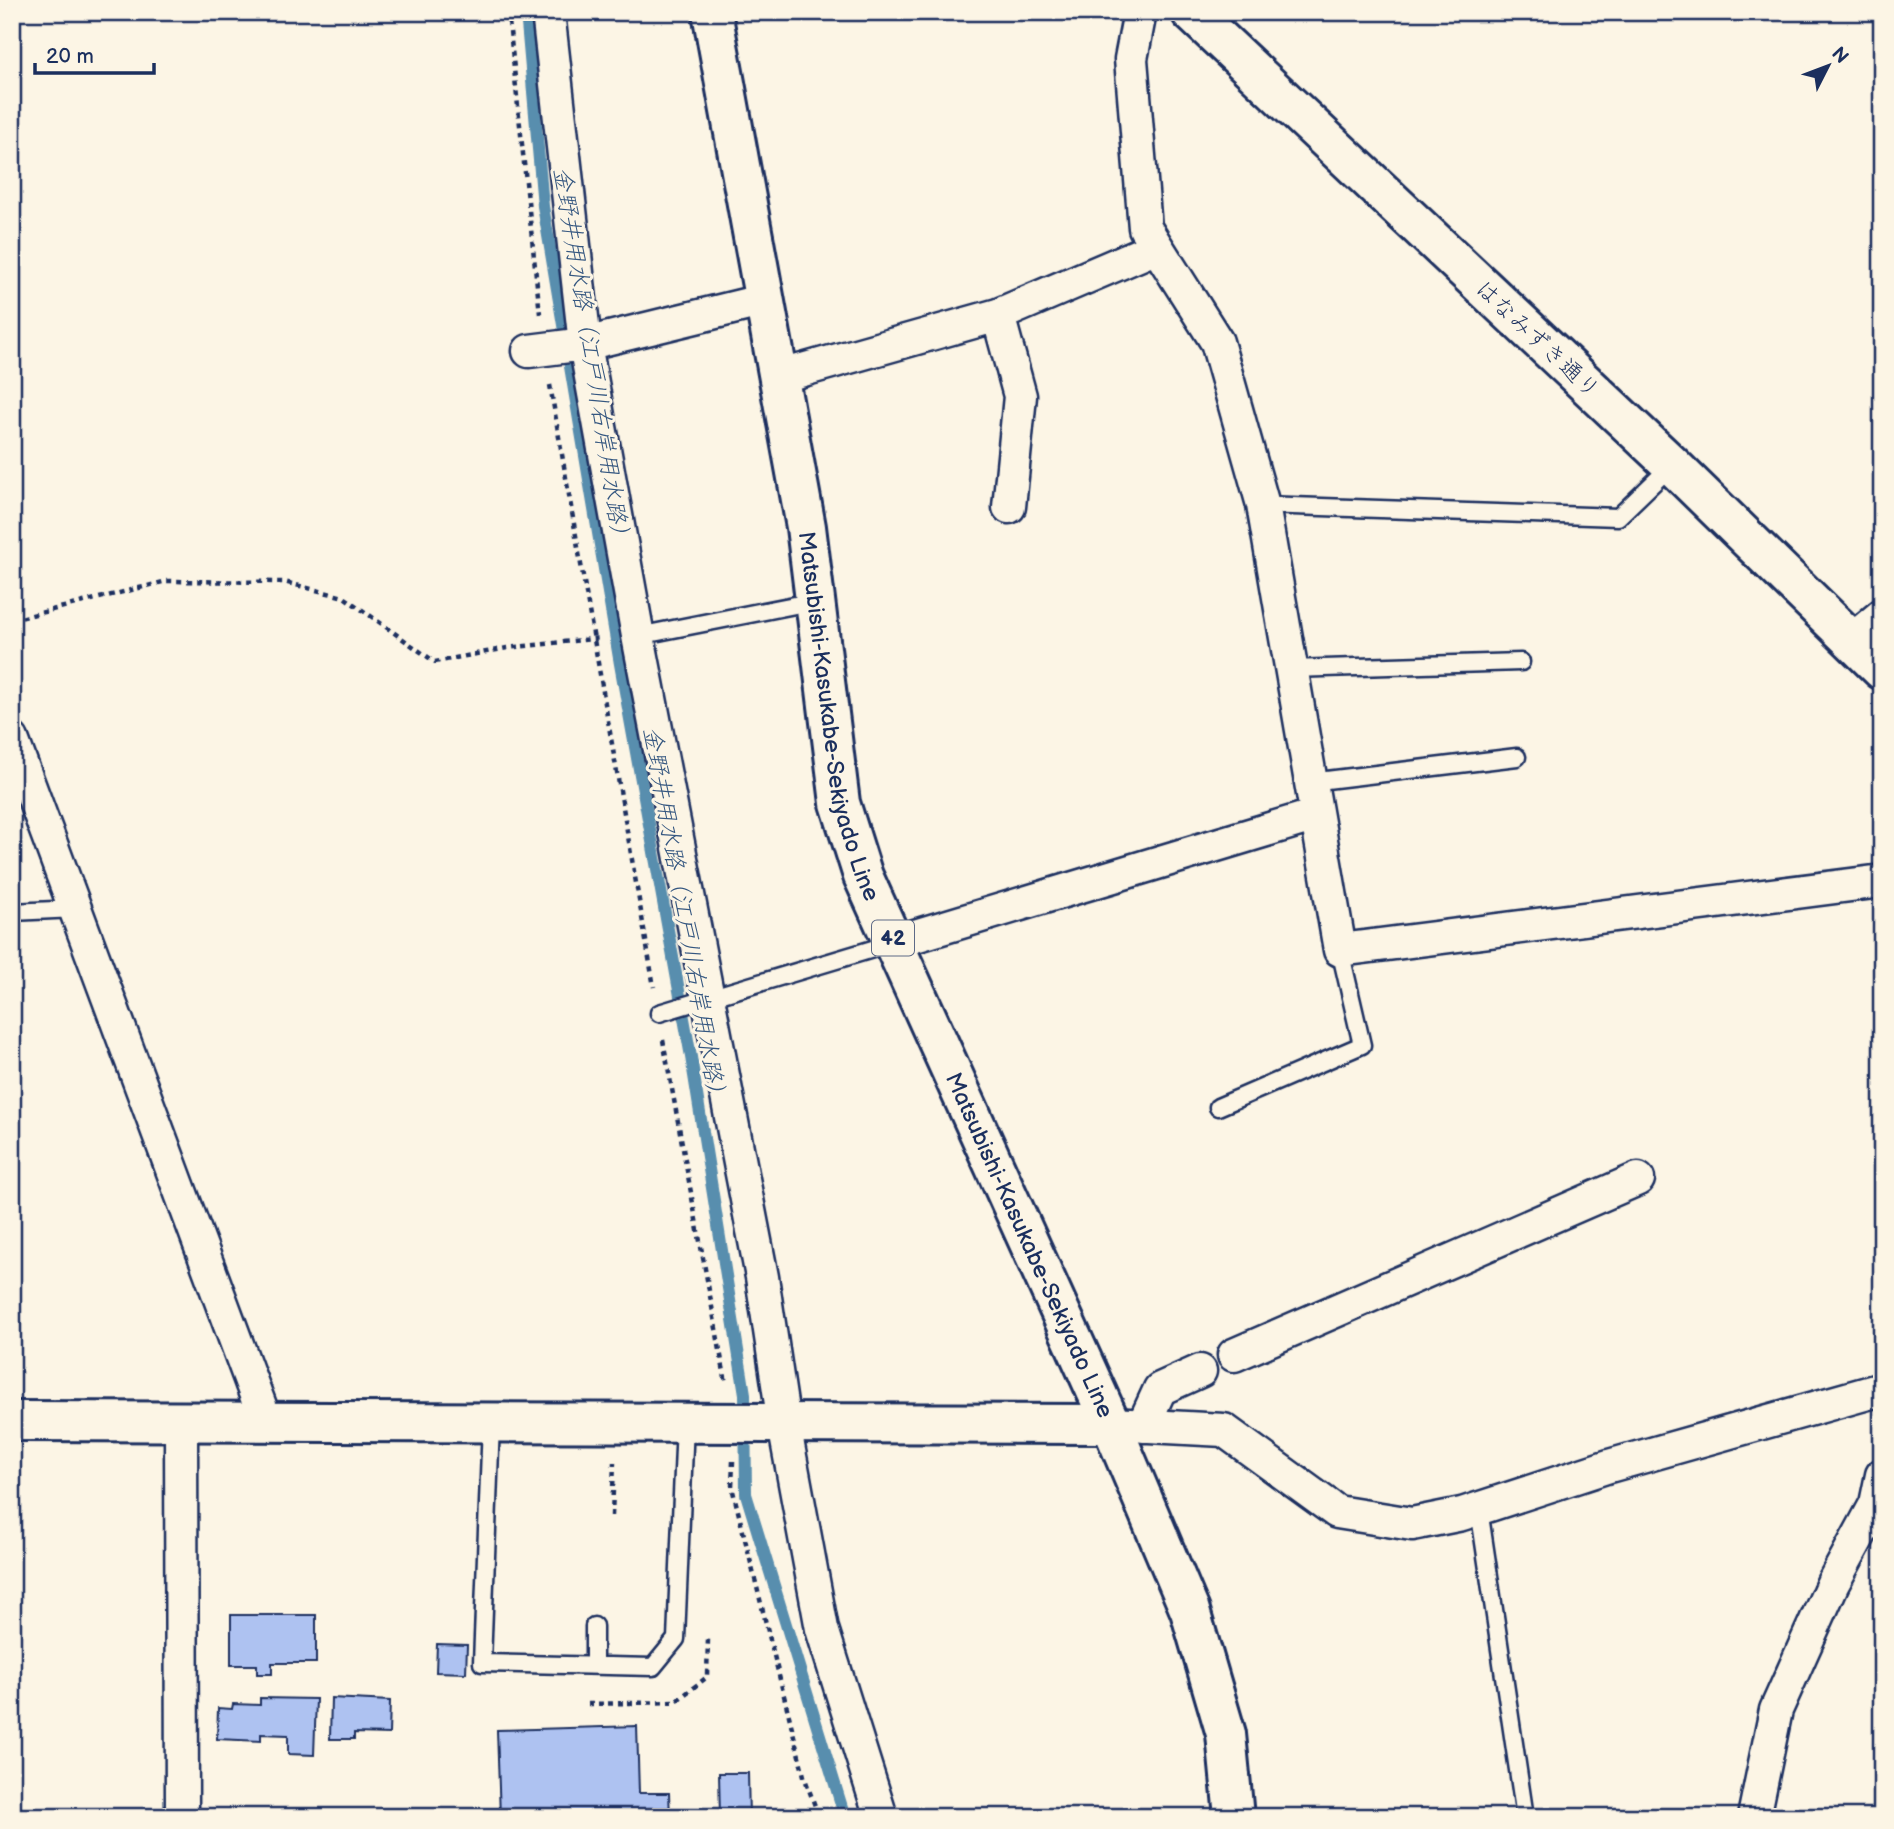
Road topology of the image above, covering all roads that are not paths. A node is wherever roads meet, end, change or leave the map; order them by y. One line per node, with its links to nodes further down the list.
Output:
1 (548, 12): 8 (street)
2 (712, 12): 6 (street, Matsubishi-Kasukabe-Sekiyado Line / 42)
3 (1140, 12): 5 (street)
4 (1191, 12): 11 (street, はなみずき通り)
5 (1157, 247): 7 (street); 12 (street)
6 (765, 300): 8 (street); 10 (street, Matsubishi-Kasukabe-Sekiyado Line / 42)
7 (998, 315): 10 (street); 13 (street)
8 (583, 344): 9 (street); 16 (street)
9 (540, 350)
10 (778, 377): 14 (street, Matsubishi-Kasukabe-Sekiyado Line / 42)
11 (1672, 465): 12 (lane); 17 (street, はなみずき通り)
12 (1263, 505): 19 (street)
13 (1009, 507)
14 (815, 601): 16 (lane); 28 (street, Matsubishi-Kasukabe-Sekiyado Line / 42)
15 (1882, 615): 17 (street)
16 (638, 636): 30 (street)
17 (1852, 640): 20 (street, はなみずき通り)
18 (1521, 662): 19 (lane)
19 (1291, 669): 23 (street)
20 (1882, 670)
21 (12, 739): 26 (street)
22 (1517, 757): 23 (lane)
23 (1310, 782): 24 (street)
24 (1316, 815): 28 (street); 29 (street)
25 (1882, 881): 29 (street)
26 (76, 909): 27 (lane); 38 (street)
27 (12, 912)
28 (895, 942): 30 (lane); 43 (street, Matsubishi-Kasukabe-Sekiyado Line / 42)
29 (1340, 950): 32 (lane)
30 (707, 999): 31 (lane); 42 (street)
31 (660, 1012)
32 (1218, 1107)
33 (1638, 1179): 34 (street)
34 (1234, 1355)
35 (1200, 1371): 43 (street)
36 (1882, 1390): 45 (street)
37 (12, 1421): 39 (street)
38 (266, 1422): 39 (street); 40 (street)
39 (181, 1423): 48 (street)
40 (491, 1423): 41 (street); 47 (lane)
41 (685, 1423): 42 (street); 47 (lane)
42 (757, 1424): 43 (street); 49 (street)
43 (1127, 1425): 45 (street); 50 (street, Matsubishi-Kasukabe-Sekiyado Line / 42)
44 (1882, 1475): 52 (street)
45 (1479, 1508): 51 (lane)
46 (594, 1626): 47 (lane)
47 (594, 1665)
48 (182, 1817)
49 (881, 1817)
50 (1234, 1817)
51 (1525, 1817)
52 (1754, 1817)

